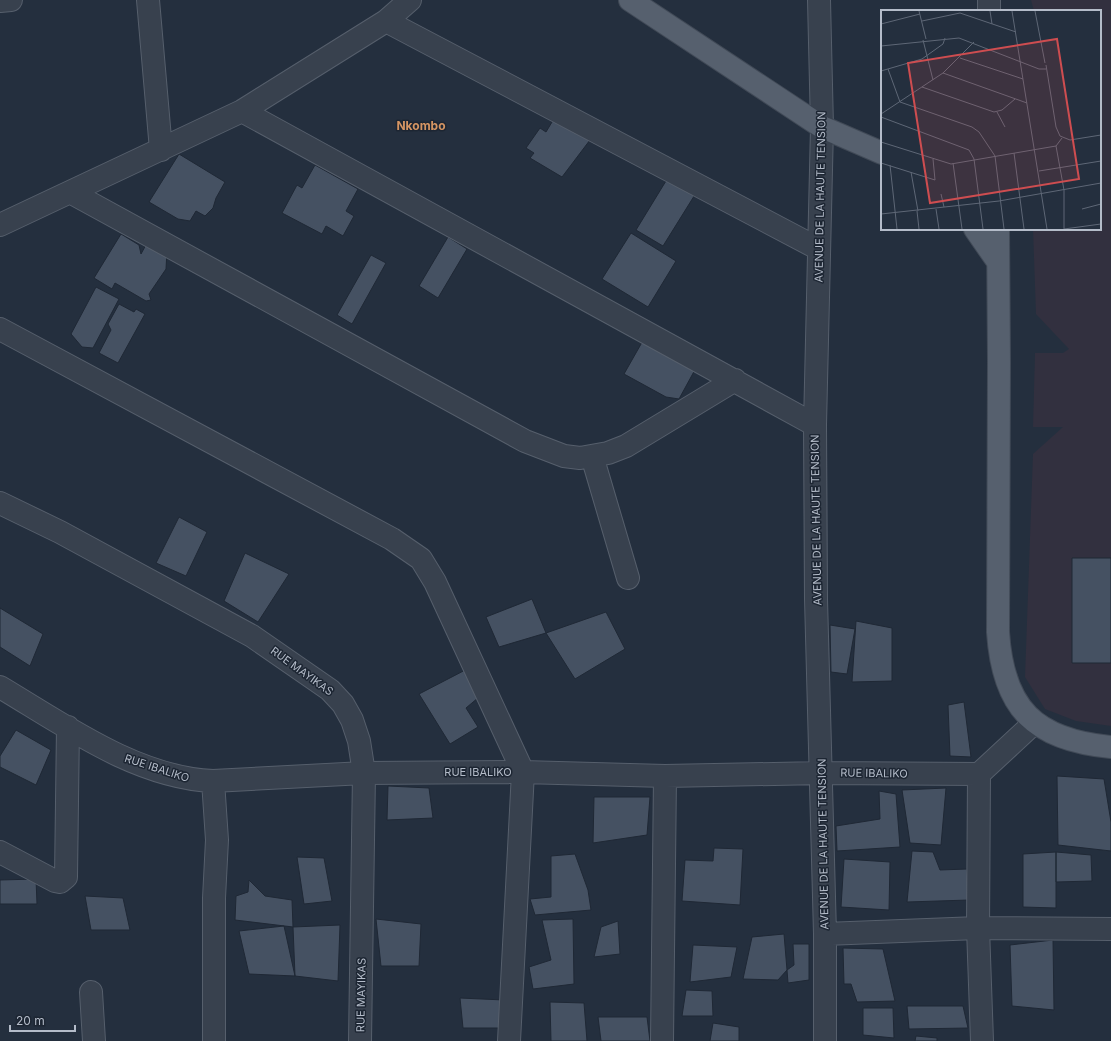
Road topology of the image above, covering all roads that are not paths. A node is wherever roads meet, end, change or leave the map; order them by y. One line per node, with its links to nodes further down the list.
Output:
1 (11, 0): 6 (street)
2 (148, 0): 10 (street)
3 (410, 0): 7 (street)
4 (630, 0): 9 (main road)
5 (820, 0): 9 (street, AVENUE DE LA HAUTE TENSION)
6 (0, 1)
7 (386, 21): 8 (street); 16 (street)
8 (242, 111): 10 (street); 19 (street)
9 (822, 127): 11 (main road); 16 (street, AVENUE DE LA HAUTE TENSION)
10 (161, 150): 12 (street)
11 (881, 153)
12 (70, 192): 13 (street); 21 (street)
13 (0, 225)
14 (975, 230): 17 (main road)
15 (998, 230): 17 (main road)
16 (819, 249): 20 (street, AVENUE DE LA HAUTE TENSION)
17 (998, 262): 25 (main road)
18 (0, 329): 28 (street)
19 (735, 380): 20 (street); 21 (street)
20 (815, 425): 30 (street, AVENUE DE LA HAUTE TENSION)
21 (592, 456): 23 (street)
22 (0, 503): 29 (street, RUE MAYIKAS)
23 (628, 578)
24 (0, 687): 26 (street, RUE IBALIKO)
25 (1034, 723): 27 (main road); 31 (street)
26 (68, 727): 33 (street, RUE IBALIKO); 34 (street)
27 (1111, 747)
28 (523, 772): 29 (street, RUE IBALIKO); 32 (street, RUE IBALIKO); 42 (street)
29 (364, 773): 33 (street, RUE IBALIKO); 41 (street, RUE MAYIKAS)
30 (821, 773): 31 (street, RUE IBALIKO); 32 (street, RUE IBALIKO); 37 (street, AVENUE DE LA HAUTE TENSION)
31 (979, 774): 35 (street)
32 (665, 776): 43 (street)
33 (213, 781): 40 (street)
34 (0, 852)
35 (978, 928): 36 (street); 37 (street); 45 (street)
36 (1111, 929)
37 (825, 934): 44 (street, AVENUE DE LA HAUTE TENSION)
38 (91, 992): 39 (street)
39 (94, 1041)
40 (214, 1041)
41 (360, 1041)
42 (509, 1041)
43 (662, 1041)
44 (826, 1041)
45 (982, 1041)

